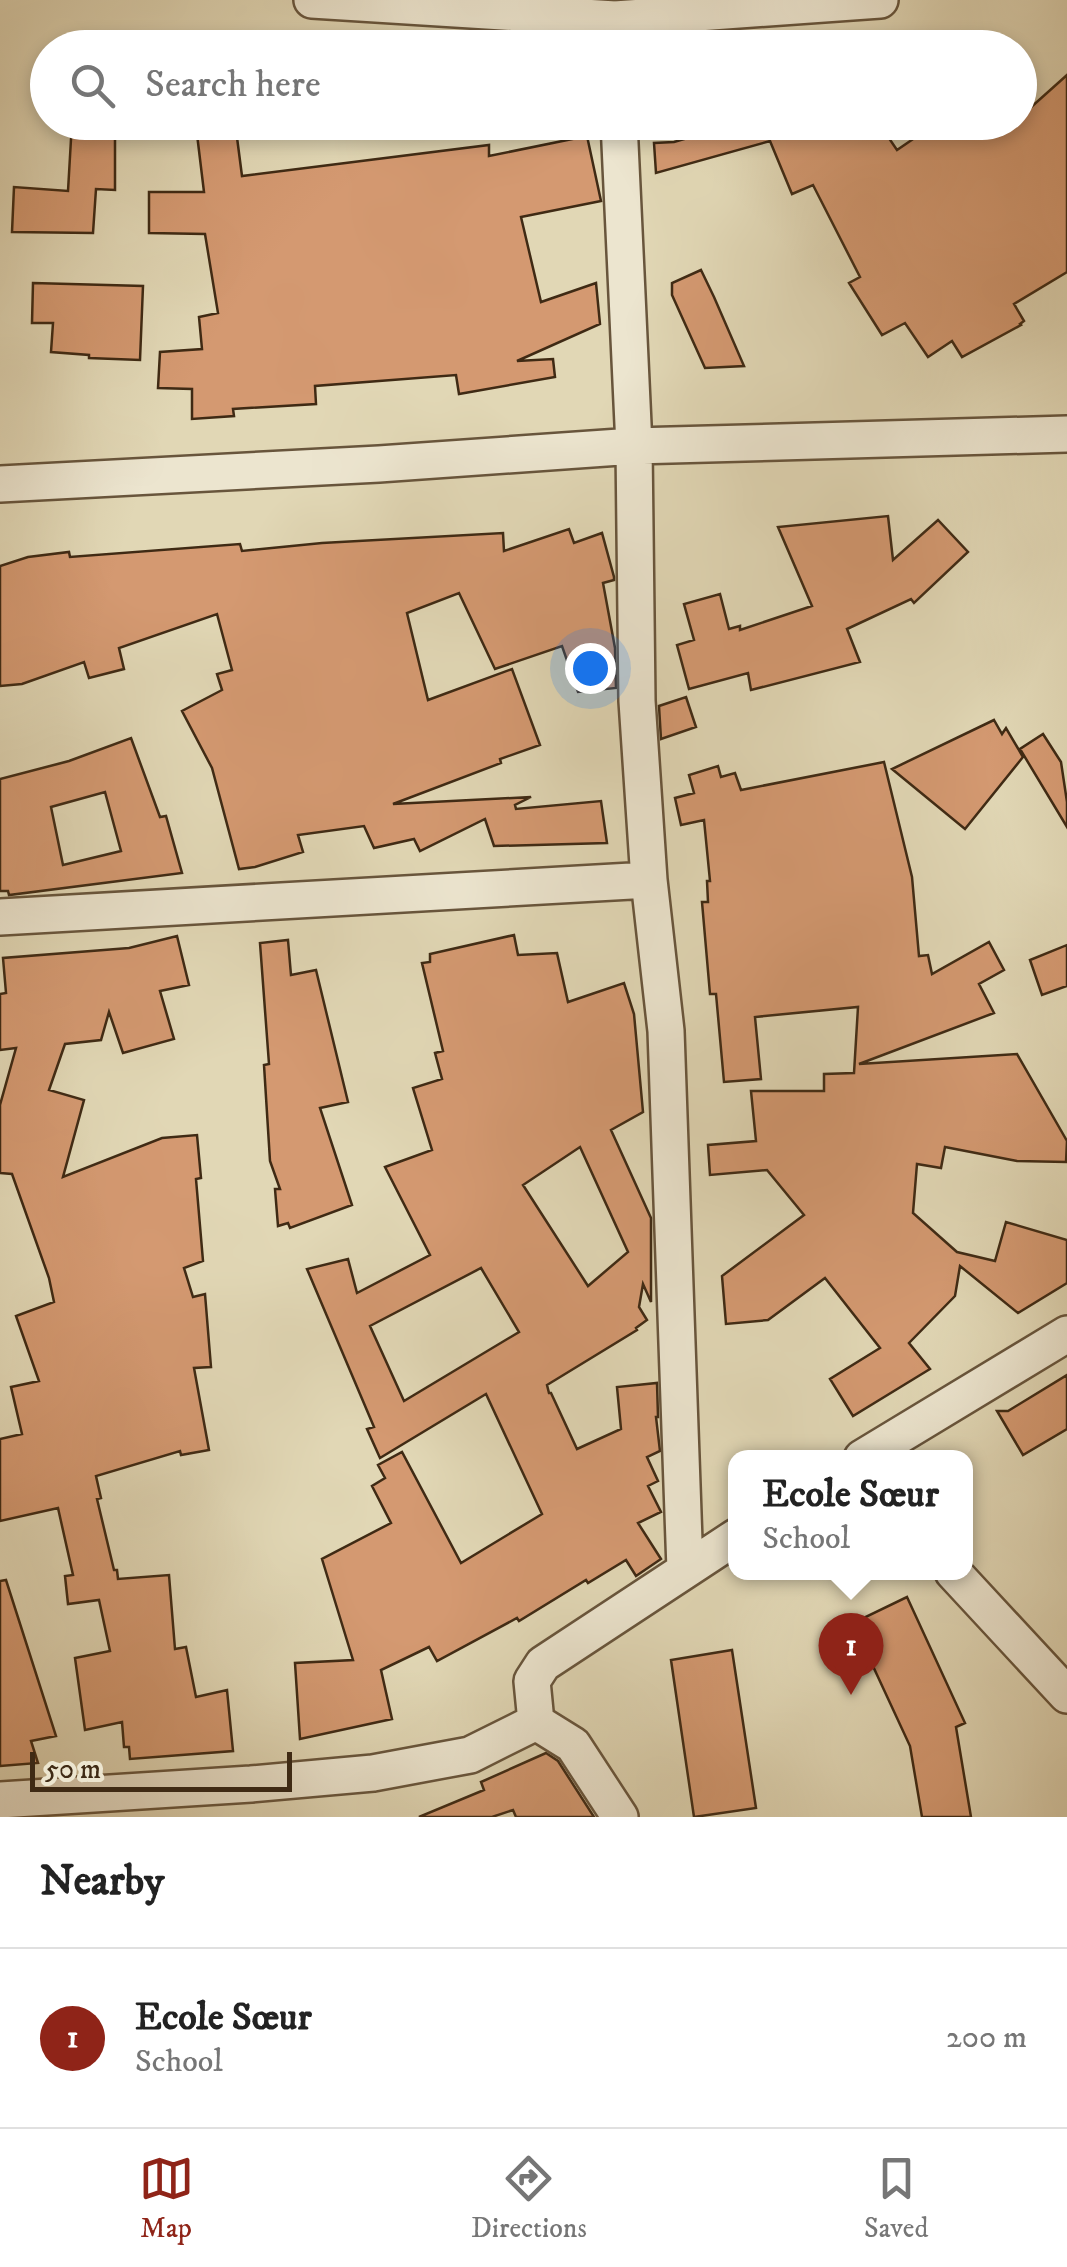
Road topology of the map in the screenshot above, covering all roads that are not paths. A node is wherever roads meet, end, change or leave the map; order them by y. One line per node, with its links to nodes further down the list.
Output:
1 (312, 0): 3 (street)
2 (880, 0): 3 (street)
3 (615, 22)
4 (621, 140): 6 (street)
5 (1067, 434): 6 (street)
6 (634, 446): 7 (street); 8 (street)
7 (0, 484)
8 (649, 880): 9 (street); 13 (street)
9 (0, 917)
10 (1067, 1334): 11 (street)
11 (875, 1450)
12 (728, 1542): 13 (street)
13 (685, 1570): 16 (street)
14 (960, 1580): 15 (street)
15 (1067, 1695)
16 (536, 1722): 17 (street); 18 (street)
17 (0, 1800)
18 (620, 1817)

